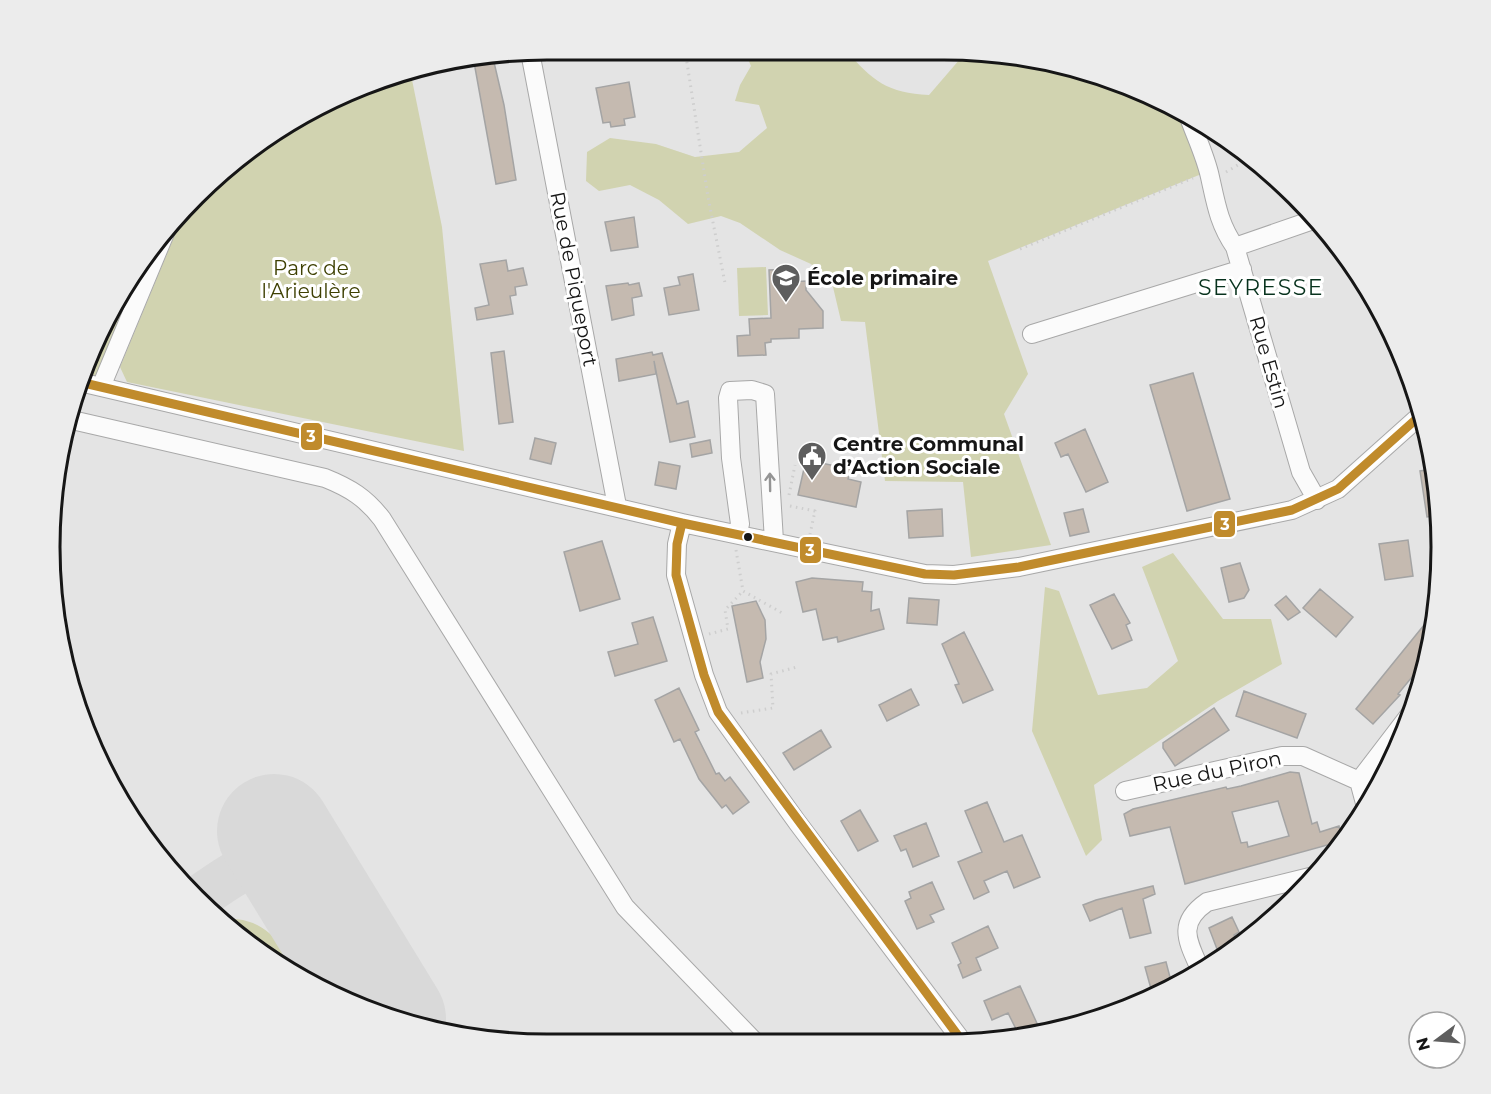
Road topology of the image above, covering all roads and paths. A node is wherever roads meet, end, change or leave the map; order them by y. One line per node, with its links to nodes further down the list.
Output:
1 (532, 60): 17 (street, Rue de Piqueport)
2 (686, 60): 11 (path)
3 (1193, 128): 5 (street, Rue Estin)
4 (1242, 163): 5 (path)
5 (1210, 176): 7 (street, Rue Estin); 8 (path)
6 (1306, 222): 7 (street)
7 (1235, 247): 10 (street, Rue Estin)
8 (1020, 249)
9 (148, 269): 13 (street)
10 (1242, 269): 12 (street); 16 (street, Rue Estin)
11 (725, 283)
12 (1032, 334)
13 (92, 385): 17 (street)
14 (77, 421): 32 (street)
15 (1414, 421): 16 (street)
16 (1317, 500): 20 (street)
17 (617, 506): 18 (street)
18 (682, 523): 19 (street); 25 (street)
19 (737, 533): 20 (street); 20 (street, one-way to 19); 21 (path)
20 (774, 541)
21 (743, 591): 22 (path); 23 (path)
22 (784, 614)
23 (728, 629)
24 (797, 667): 25 (path)
25 (721, 717): 33 (street)
26 (1391, 740): 27 (street)
27 (1359, 781): 28 (street, Rue du Piron); 29 (street)
28 (1125, 790)
29 (1363, 795)
30 (1299, 880): 31 (street)
31 (1197, 963)
32 (747, 1034)
33 (957, 1034)

